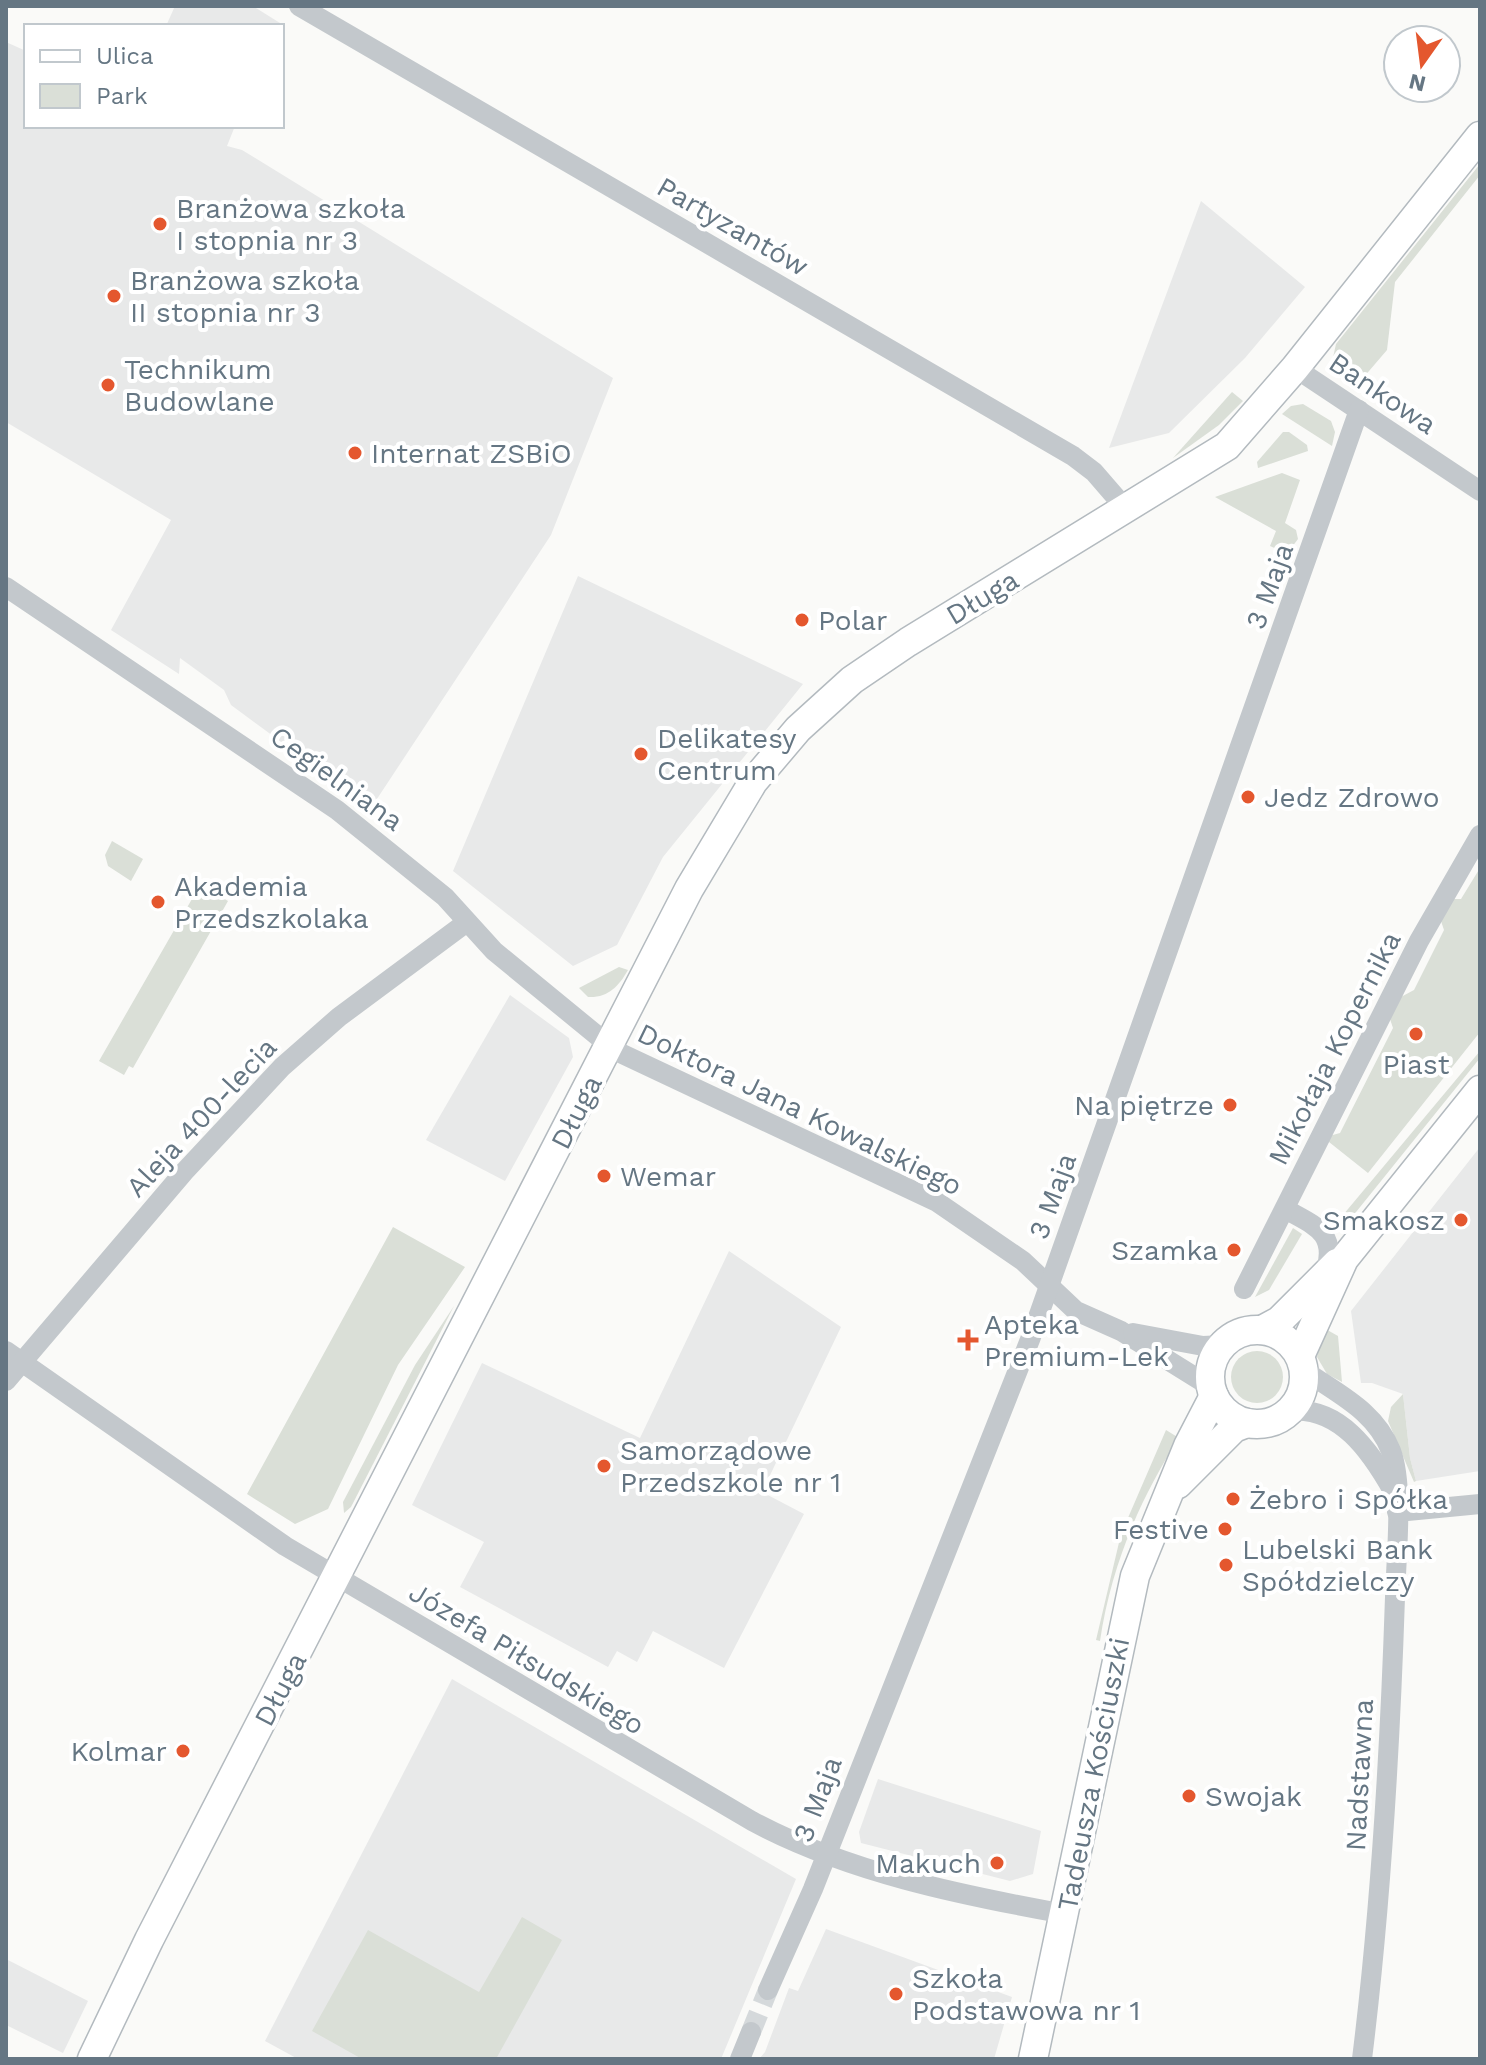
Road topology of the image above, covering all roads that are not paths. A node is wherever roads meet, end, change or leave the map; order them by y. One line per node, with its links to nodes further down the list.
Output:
1 (299, 6): 6 (street, Partyzantów)
2 (1480, 136): 3 (street, Długa)
3 (1295, 368): 4 (street, Bankowa); 6 (street, Długa)
4 (1359, 410): 5 (street, Bankowa); 14 (street, 3 Maja)
5 (1480, 491)
6 (1126, 509): 10 (street, Długa)
7 (6, 587): 9 (street, Cegielniana)
8 (1480, 835): 12 (street, Mikołaja Kopernika)
9 (467, 922): 10 (street, Cegielniana); 19 (street, Aleja 400-lecia)
10 (610, 1046): 14 (street, Doktora Jana Kowalskiego); 28 (street, Długa)
11 (1480, 1090): 13 (street)
12 (1285, 1209): 13 (street); 15 (street, Mikołaja Kopernika)
13 (1335, 1265): 16 (street); 20 (street)
14 (1049, 1287): 17 (street, Doktora Jana Kowalskiego); 29 (street, 3 Maja)
15 (1244, 1289)
16 (1262, 1330): 18 (street); 20 (street)
17 (1121, 1331): 18 (street, Doktora Jana Kowalskiego); 22 (street, Doktora Jana Kowalskiego)
18 (1223, 1345): 22 (street)
19 (14, 1357): 21 (street, Aleja 400-lecia); 28 (street, Józefa Piłsudskiego)
20 (1302, 1363): 23 (street); 26 (street, Nadstawna)
21 (6, 1381)
22 (1212, 1391): 24 (street); 25 (street, Tadeusza Kościuszki)
23 (1290, 1411): 24 (street); 26 (street)
24 (1247, 1423): 25 (street, Tadeusza Kościuszki)
25 (1170, 1494): 30 (street, Tadeusza Kościuszki)
26 (1396, 1503): 27 (street); 36 (street, Nadstawna)
27 (1480, 1504)
28 (337, 1579): 29 (street, Józefa Piłsudskiego); 33 (street, Długa)
29 (827, 1854): 30 (street, Józefa Piłsudskiego); 31 (street, 3 Maja)
30 (1065, 1914): 35 (street, Tadeusza Kościuszki)
31 (768, 1990)
32 (751, 2032): 34 (street)
33 (92, 2059)
34 (740, 2059)
35 (1033, 2059)
36 (1362, 2059)

